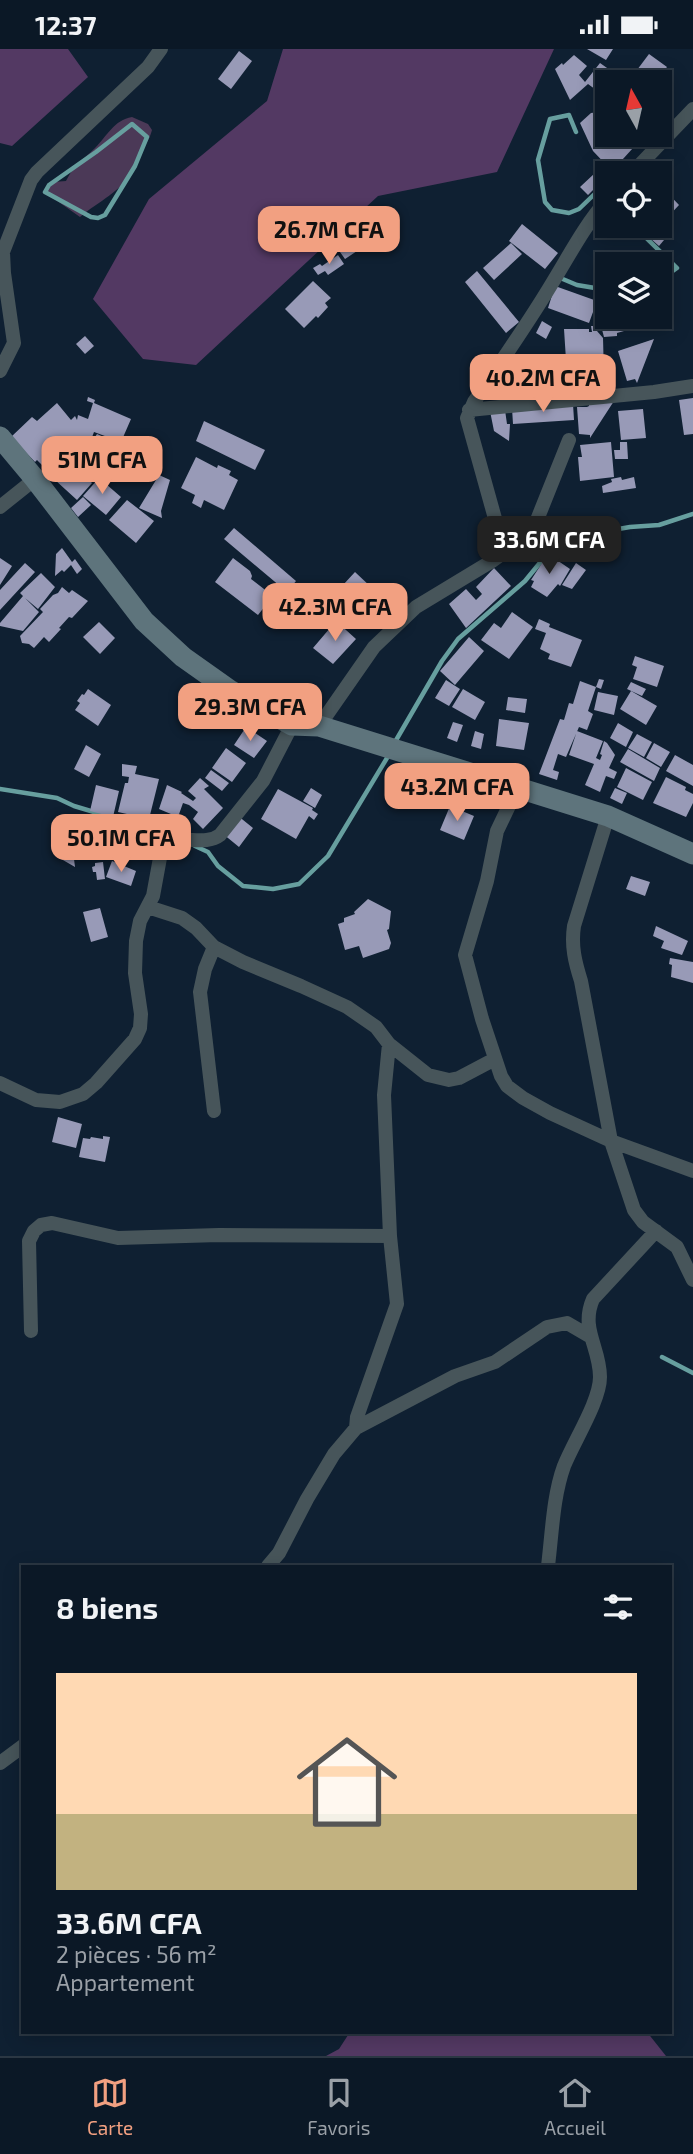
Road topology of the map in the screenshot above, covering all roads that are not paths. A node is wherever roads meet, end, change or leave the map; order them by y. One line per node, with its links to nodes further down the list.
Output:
1 (161, 49): 5 (street)
2 (693, 109): 3 (street)
3 (643, 161)
4 (595, 213): 7 (street)
5 (0, 371)
6 (693, 386): 7 (street)
7 (469, 410): 12 (street)
8 (0, 437): 10 (street)
9 (569, 440): 12 (street)
10 (35, 479): 11 (street); 13 (street)
11 (0, 507)
12 (501, 549): 14 (street)
13 (292, 725): 14 (street); 18 (street)
14 (319, 726): 15 (street)
15 (518, 787): 16 (street); 21 (street)
16 (608, 815): 17 (street); 24 (street)
17 (693, 854)
18 (148, 907): 19 (street); 22 (street)
19 (214, 947): 20 (street); 23 (street)
20 (388, 1044): 21 (street); 27 (street)
21 (495, 1059): 24 (street)
22 (0, 1083)
23 (214, 1111)
24 (611, 1141): 25 (street); 26 (street)
25 (693, 1171)
26 (656, 1231): 28 (street); 30 (street)
27 (390, 1237): 29 (street); 31 (street)
28 (693, 1280)
29 (31, 1331)
30 (591, 1337): 31 (street); 33 (street)
31 (356, 1428): 32 (street)
32 (269, 1565)
33 (548, 1565)
34 (21, 1747): 35 (street)
35 (0, 1763)

